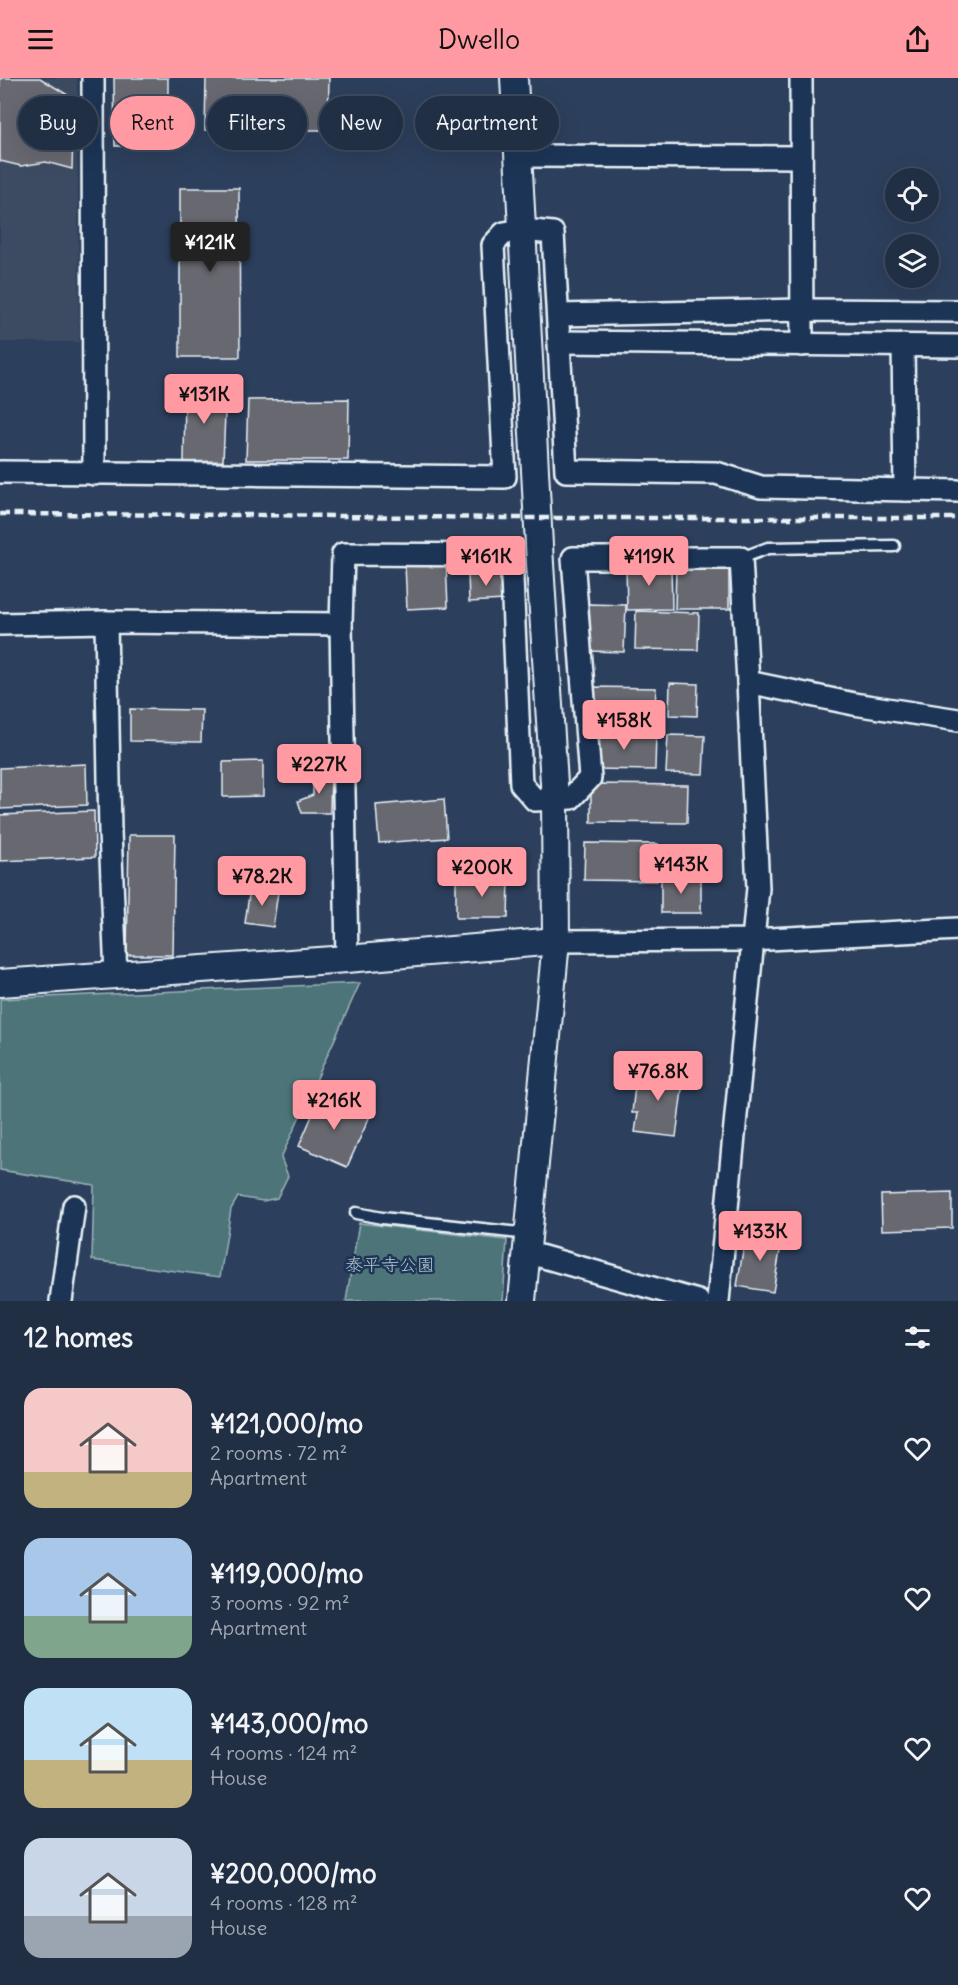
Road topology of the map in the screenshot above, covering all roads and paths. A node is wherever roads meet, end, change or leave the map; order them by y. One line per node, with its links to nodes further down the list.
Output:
1 (93, 78): 15 (street)
2 (514, 78): 4 (street)
3 (801, 78): 5 (street)
4 (518, 156): 5 (street); 6 (street)
5 (801, 157): 7 (street)
6 (523, 230): 9 (street); 15 (street); 25 (street)
7 (803, 310): 8 (street); 9 (street); 11 (street)
8 (958, 311)
9 (558, 315): 10 (street)
10 (559, 342): 11 (street); 16 (street)
11 (802, 345): 12 (street)
12 (903, 345): 13 (street); 16 (street)
13 (958, 346)
14 (0, 472): 15 (street)
15 (94, 474)
16 (905, 490): 17 (street)
17 (958, 491)
18 (894, 546): 19 (lane)
19 (741, 558): 23 (street); 25 (street)
20 (106, 622): 21 (street); 22 (street); 30 (street)
21 (0, 624)
22 (341, 624): 25 (street); 29 (street)
23 (748, 682): 24 (street); 27 (street)
24 (958, 720)
25 (555, 799): 28 (street)
26 (958, 929): 27 (street)
27 (752, 940): 28 (street); 38 (street)
28 (556, 941): 29 (street); 34 (street)
29 (347, 959): 30 (street)
30 (116, 976): 31 (street)
31 (0, 983)
32 (74, 1206): 35 (street)
33 (356, 1212): 34 (lane)
34 (527, 1243): 36 (street); 37 (street)
35 (61, 1301)
36 (522, 1301)
37 (698, 1301)
38 (718, 1301)

